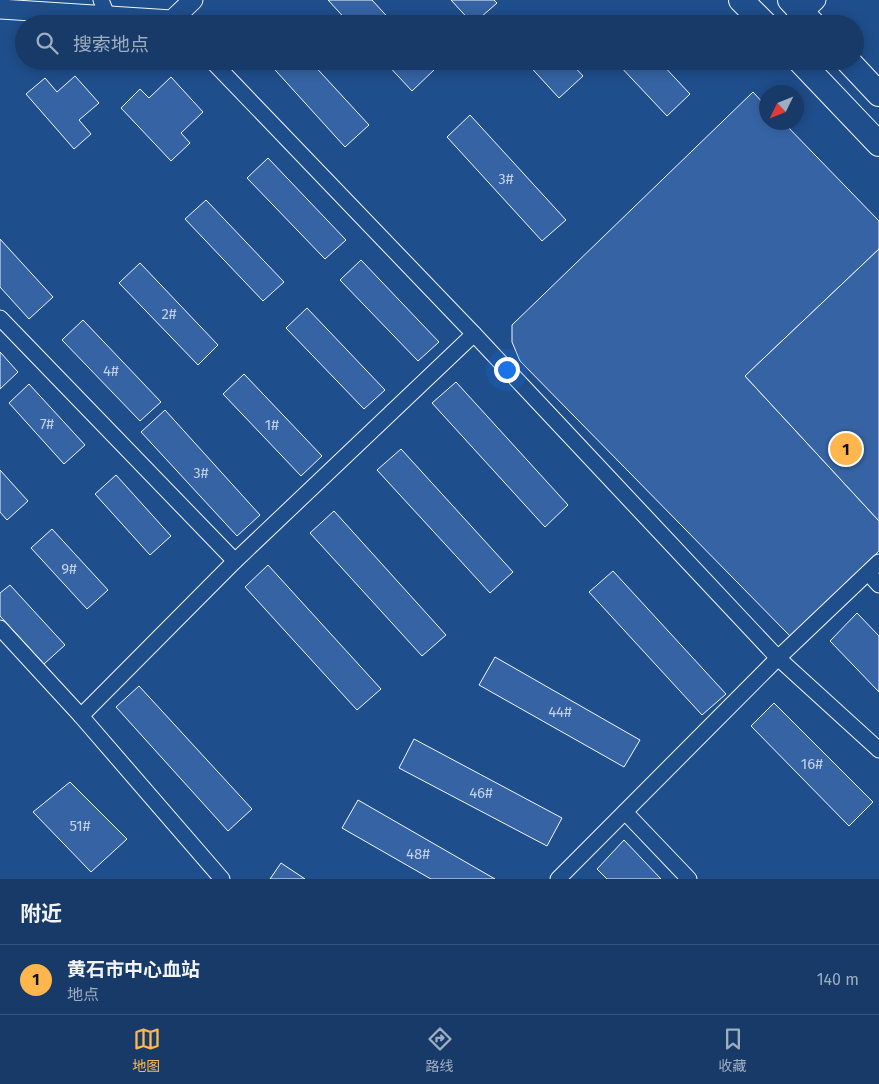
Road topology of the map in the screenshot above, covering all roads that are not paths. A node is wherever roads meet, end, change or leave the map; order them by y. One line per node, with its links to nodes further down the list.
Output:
1 (193, 0): 6 (street)
2 (741, 0): 7 (main road)
3 (104, 7): 4 (street); 5 (street)
4 (0, 9)
5 (141, 15)
6 (180, 15)
7 (756, 15)
8 (221, 70): 14 (street)
9 (809, 70): 12 (main road)
10 (856, 70): 11 (main road)
11 (879, 94)
12 (879, 144)
13 (0, 318): 15 (street)
14 (474, 334): 15 (street); 20 (street)
15 (235, 561): 21 (street)
16 (879, 562): 17 (street)
17 (868, 573): 18 (street); 20 (street)
18 (879, 585)
19 (0, 628): 21 (street)
20 (778, 658): 22 (street); 23 (street)
21 (81, 716): 24 (street)
22 (879, 750)
23 (625, 812): 25 (street); 26 (street)
24 (222, 879)
25 (558, 879)
26 (689, 879)

